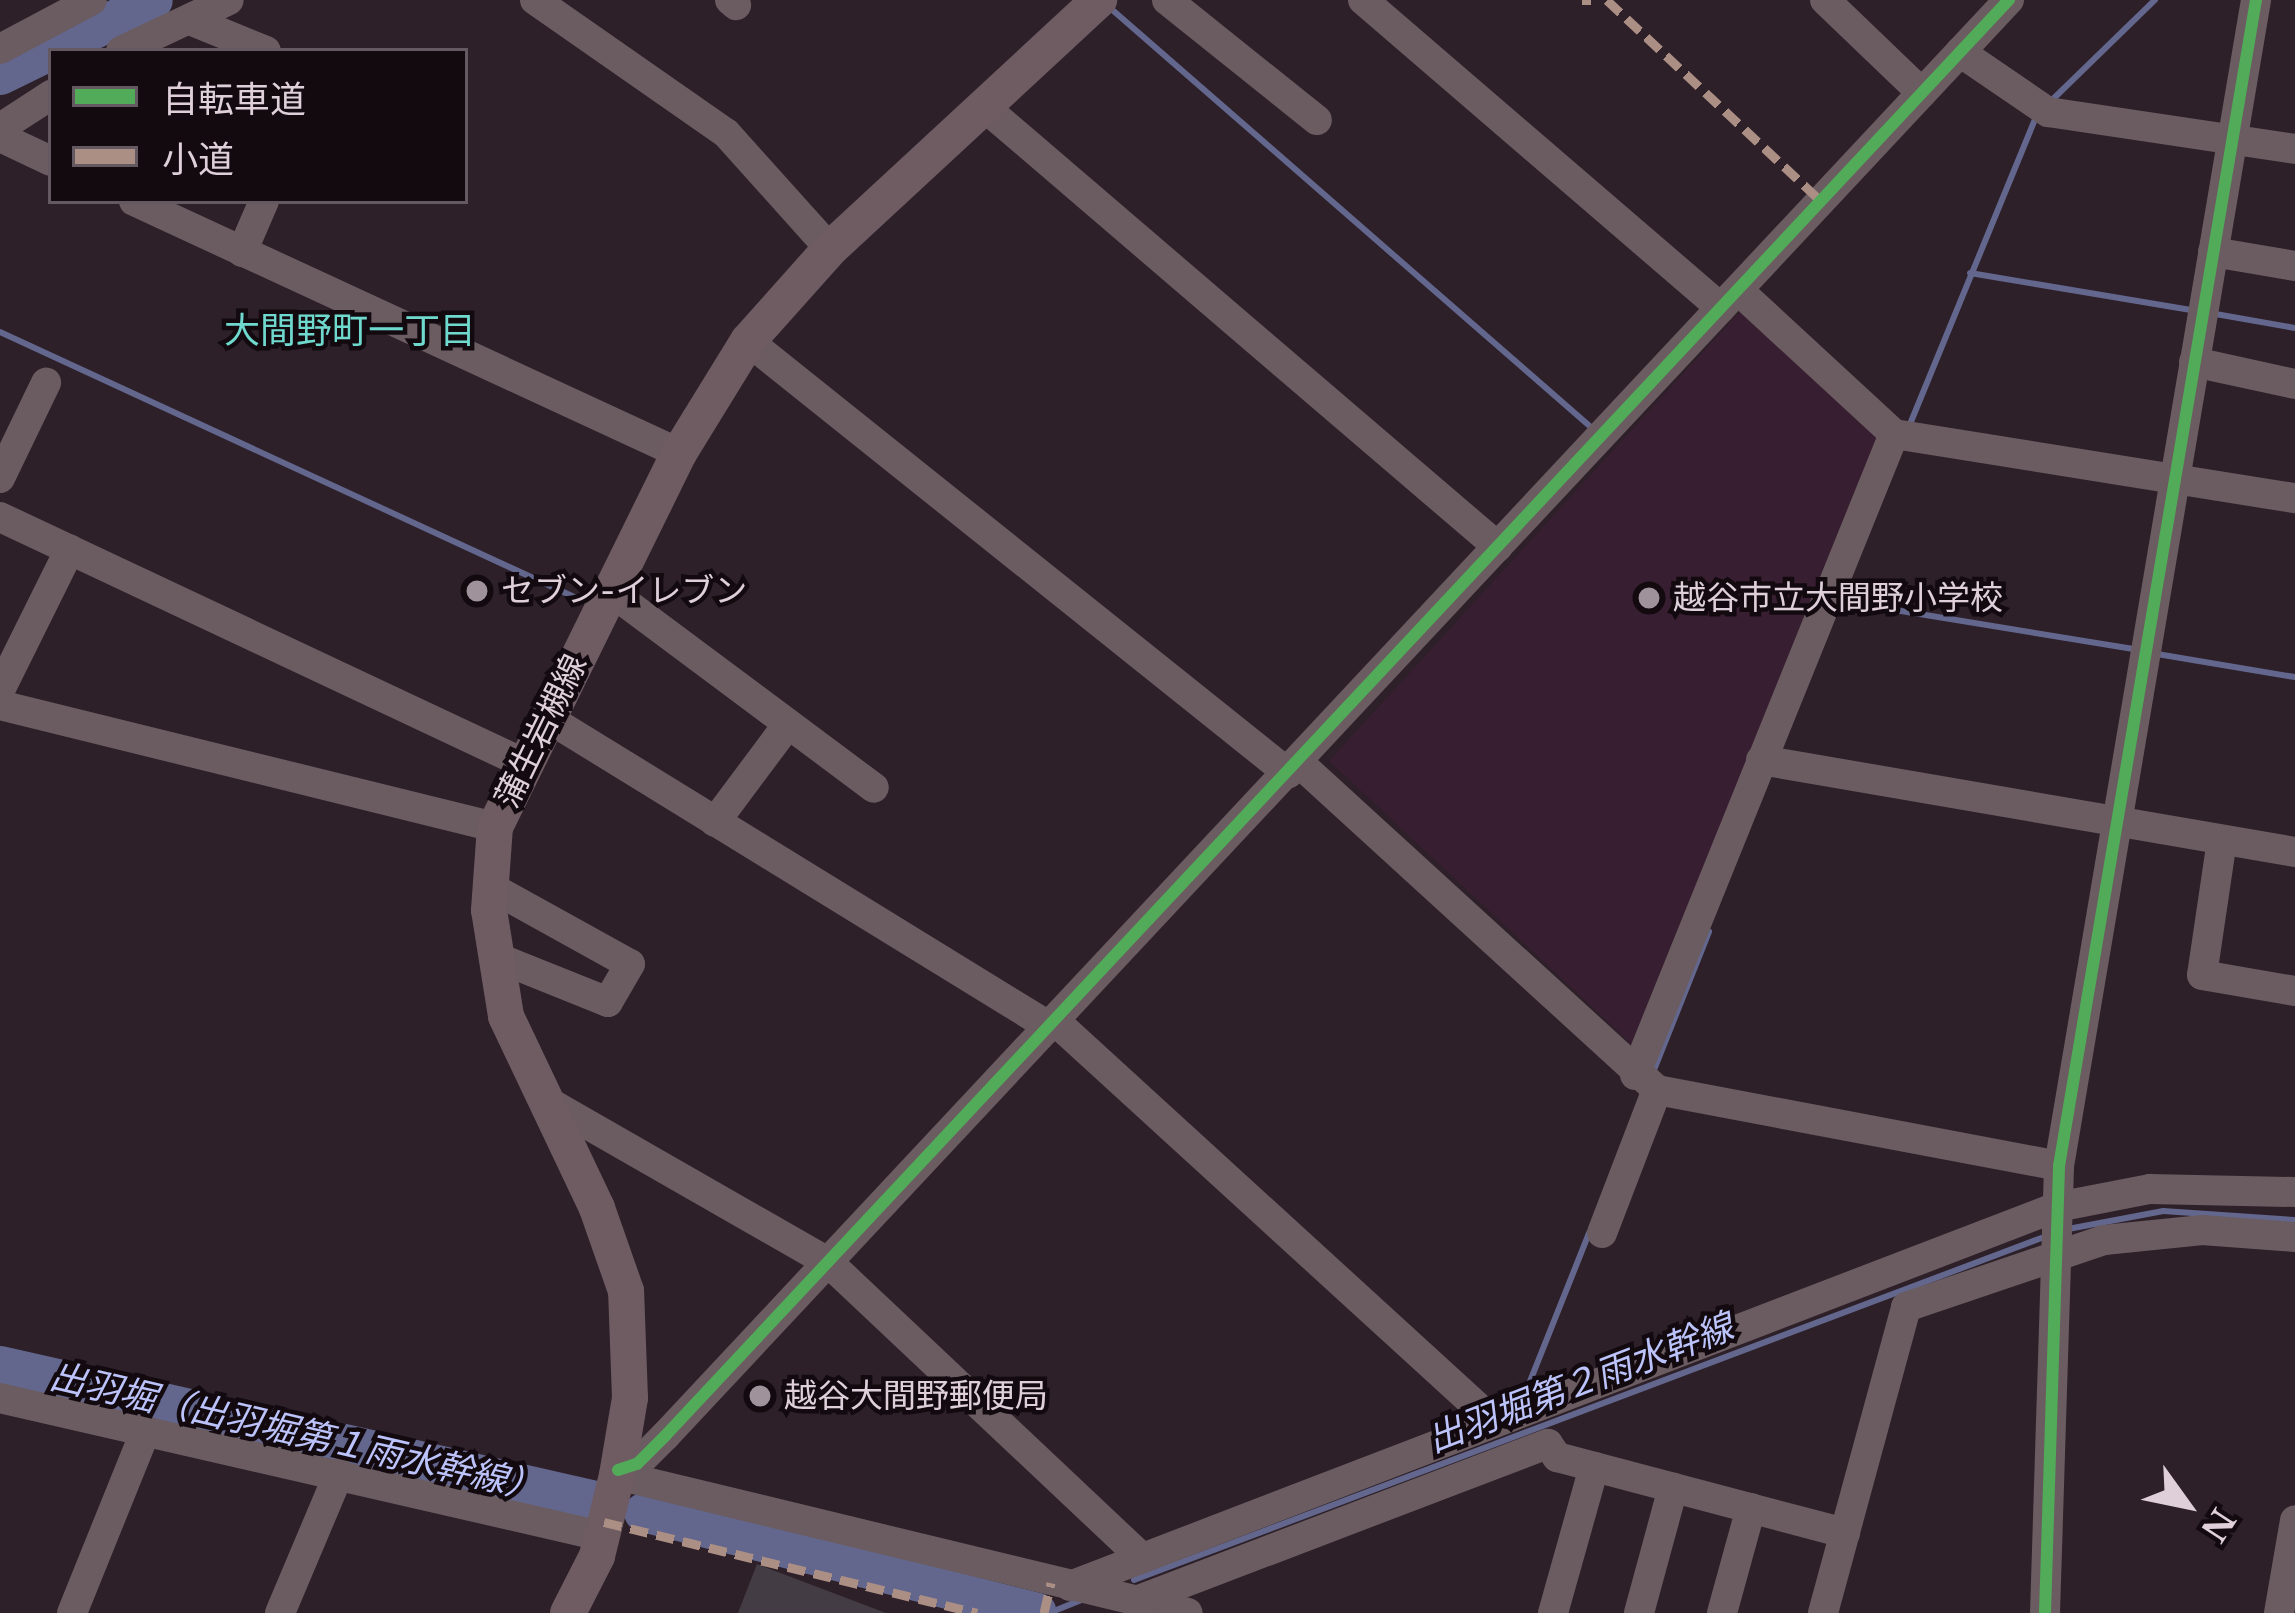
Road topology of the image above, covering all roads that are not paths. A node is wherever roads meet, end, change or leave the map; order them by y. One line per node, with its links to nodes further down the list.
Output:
1 (92, 0): 13 (street)
2 (229, 0): 10 (street)
3 (535, 0): 26 (street)
4 (1099, 0): 17 (main road, 蒲生岩槻線)
5 (1167, 0): 18 (street)
6 (1364, 0): 30 (street)
7 (1826, 0): 15 (street)
8 (2009, 0): 14 (street)
9 (2256, 0): 21 (street)
10 (190, 20): 11 (street); 12 (street)
11 (128, 48)
12 (259, 48)
13 (0, 49)
14 (1960, 52): 15 (street); 21 (street)
15 (1922, 93): 30 (street)
16 (48, 97): 19 (street)
17 (982, 105): 26 (main road, 蒲生岩槻線); 41 (street)
18 (1317, 120)
19 (0, 128)
20 (0, 137): 23 (street)
21 (2233, 142): 22 (street); 28 (street)
22 (2295, 148)
23 (48, 160)
24 (140, 204): 27 (street)
25 (263, 204): 27 (street)
26 (830, 248): 31 (main road, 蒲生岩槻線)
27 (242, 252): 36 (street)
28 (2213, 252): 29 (street); 32 (street)
29 (2295, 266)
30 (1730, 299): 35 (street); 41 (street)
31 (748, 341): 36 (main road, 蒲生岩槻線); 50 (street)
32 (2194, 362): 34 (street); 37 (street)
33 (46, 383): 38 (street)
34 (2295, 384)
35 (1894, 434): 37 (street); 48 (street)
36 (679, 453): 43 (main road, 蒲生岩槻線)
37 (2174, 477): 39 (street); 53 (street)
38 (0, 478)
39 (2295, 498)
40 (0, 517): 42 (street)
41 (1498, 547): 50 (street)
42 (70, 549): 44 (street); 49 (street)
43 (610, 591): 46 (main road, 蒲生岩槻線); 47 (street)
44 (0, 690)
45 (0, 705): 54 (street)
46 (545, 716): 49 (main road, 蒲生岩槻線); 52 (street)
47 (788, 724): 51 (street); 52 (street)
48 (1761, 760): 53 (street); 61 (street)
49 (523, 763): 54 (main road, 蒲生岩槻線)
50 (1293, 768): 60 (street); 61 (street)
51 (874, 788)
52 (715, 822): 60 (street)
53 (2114, 823): 55 (street); 63 (street)
54 (495, 827): 57 (main road, 蒲生岩槻線)
55 (2222, 840): 56 (street); 59 (street)
56 (2295, 852)
57 (488, 886): 58 (main road, 蒲生岩槻線); 58 (street)
58 (496, 957): 62 (main road, 蒲生岩槻線)
59 (2295, 991)
60 (1053, 1024): 69 (street); 71 (street)
61 (1646, 1083): 63 (street); 66 (street)
62 (545, 1100): 69 (street); 74 (main road, 蒲生岩槻線)
63 (2059, 1166): 65 (street)
64 (2295, 1192): 65 (street)
65 (2057, 1207): 68 (street); 71 (street)
66 (1602, 1233)
67 (2295, 1237): 68 (street)
68 (2056, 1252): 79 (street); 92 (street)
69 (828, 1262): 74 (street); 81 (street)
70 (0, 1398): 72 (street)
71 (1493, 1422): 81 (street)
72 (146, 1430): 75 (street); 84 (street)
73 (1594, 1467): 76 (street); 83 (street); 88 (street)
74 (618, 1472): 80 (main road, 蒲生岩槻線); 82 (street)
75 (339, 1473): 80 (street); 85 (street)
76 (1673, 1488): 77 (street); 89 (street)
77 (1751, 1508): 79 (street); 90 (street)
78 (2295, 1520): 93 (street)
79 (1845, 1533): 91 (street)
80 (602, 1536): 86 (main road, 蒲生岩槻線)
81 (1142, 1558): 82 (street)
82 (1070, 1586): 83 (street)
83 (1136, 1600): 87 (street)
84 (72, 1613)
85 (280, 1613)
86 (568, 1613)
87 (1188, 1613)
88 (1553, 1613)
89 (1639, 1613)
90 (1722, 1613)
91 (1823, 1613)
92 (2045, 1613)
93 (2279, 1613)

